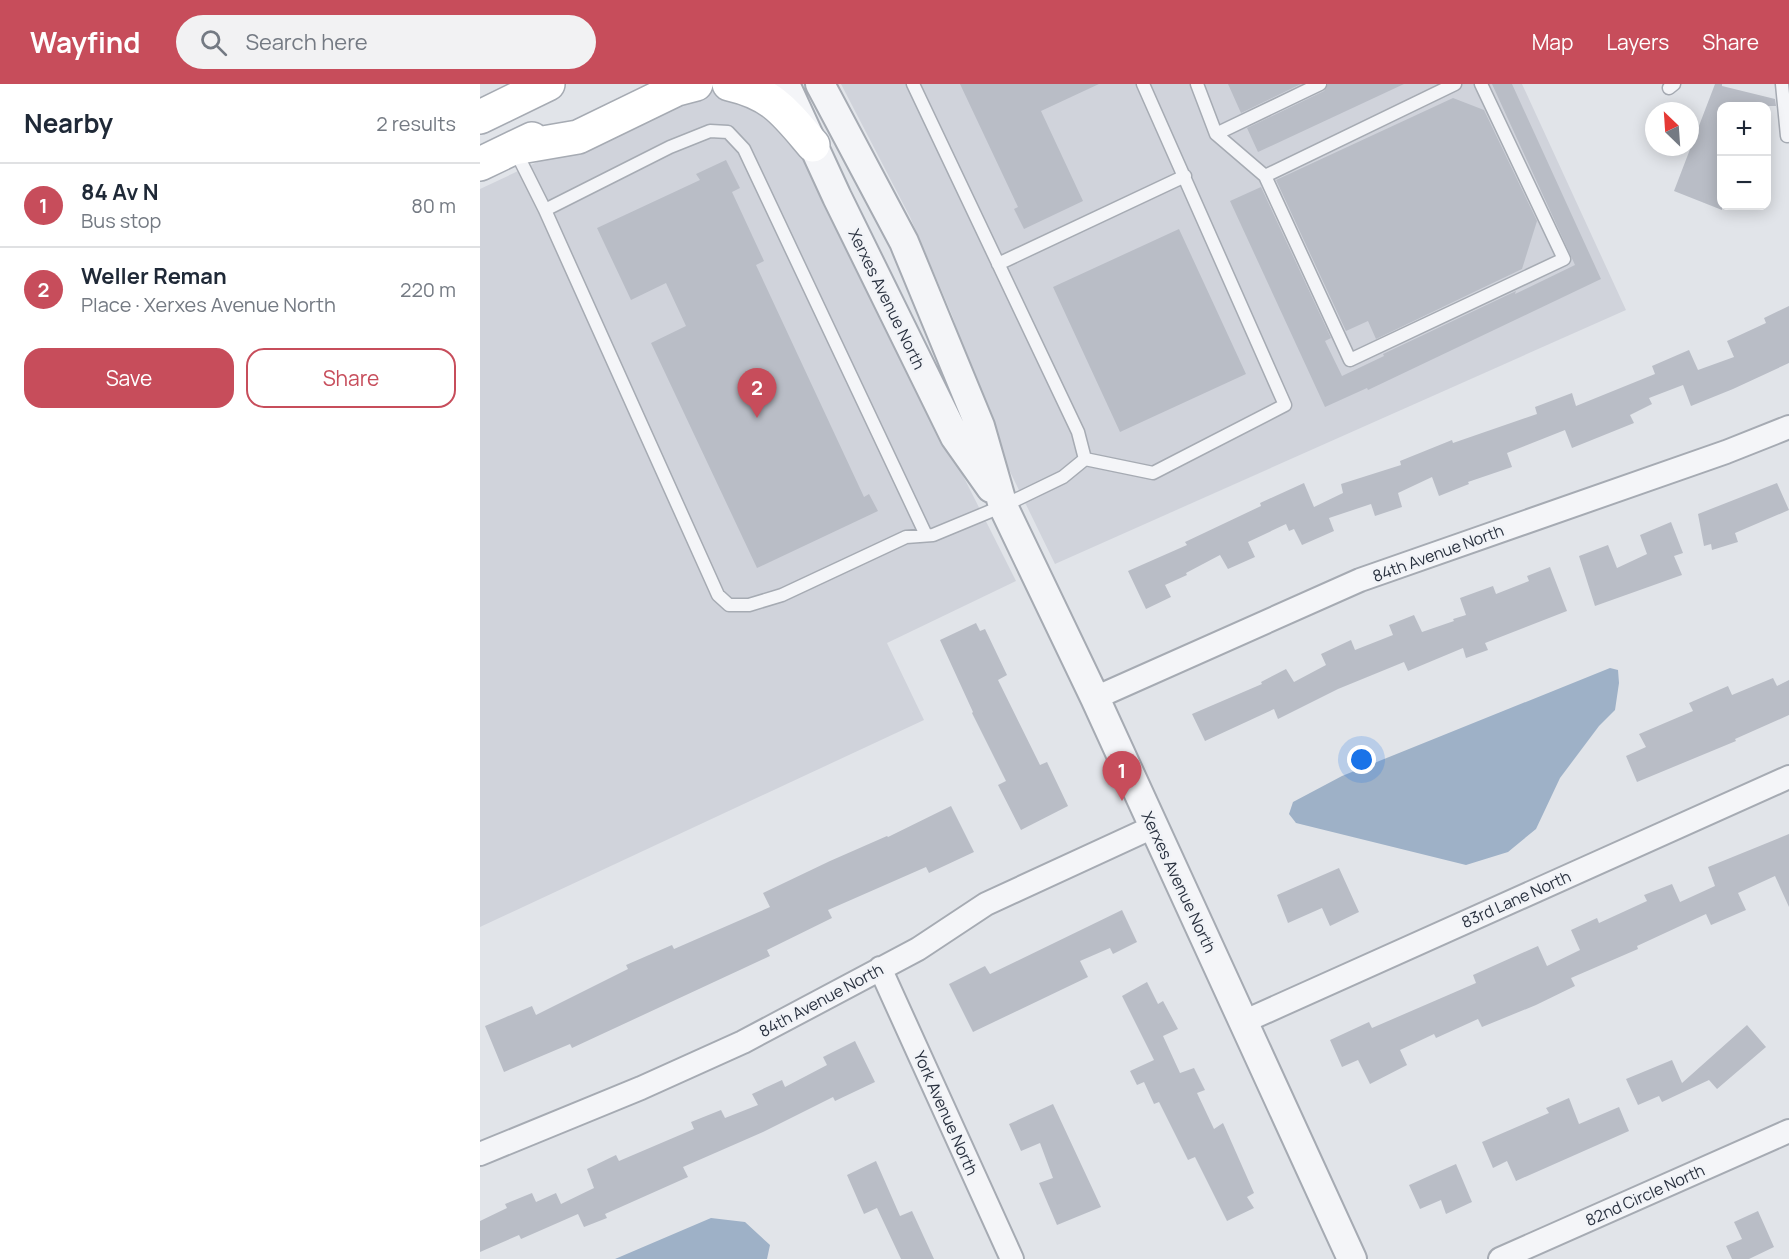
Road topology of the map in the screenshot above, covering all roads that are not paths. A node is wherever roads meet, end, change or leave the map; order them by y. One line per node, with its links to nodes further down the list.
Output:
1 (548, 84): 14 (main road)
2 (648, 84): 18 (main road)
3 (696, 84): 18 (main road)
4 (729, 84): 17 (main road)
5 (785, 84): 17 (street, Xerxes Avenue North)
6 (820, 84): 26 (street, Xerxes Avenue North)
7 (913, 84): 23 (lane)
8 (1143, 84): 20 (lane)
9 (1197, 84): 15 (lane)
10 (1320, 84): 15 (lane)
11 (1455, 84): 21 (lane)
12 (1480, 84): 21 (lane)
13 (1782, 84): 16 (lane)
14 (480, 117)
15 (1216, 134): 21 (lane)
16 (1788, 136)
17 (813, 145): 26 (street, Xerxes Avenue North)
18 (514, 148): 19 (main road); 22 (lane)
19 (480, 164)
20 (1185, 176): 23 (lane); 25 (lane)
21 (1265, 176)
22 (545, 210): 27 (lane); 27 (lane)
23 (998, 264): 25 (lane)
24 (1789, 427): 28 (street, 84th Avenue North)
25 (1085, 459): 26 (lane)
26 (1004, 506): 27 (lane); 28 (street, Xerxes Avenue North)
27 (926, 535)
28 (1095, 698): 30 (street, Xerxes Avenue North)
29 (1789, 777): 32 (street, 83rd Lane North)
30 (1153, 827): 31 (street, 84th Avenue North); 32 (street, Xerxes Avenue North)
31 (880, 968): 34 (street, 84th Avenue North); 35 (street, York Avenue North)
32 (1243, 1022): 36 (street, Xerxes Avenue North)
33 (1789, 1131): 37 (street, 82nd Circle North)
34 (480, 1155)
35 (1012, 1259)
36 (1352, 1259)
37 (1500, 1259)

